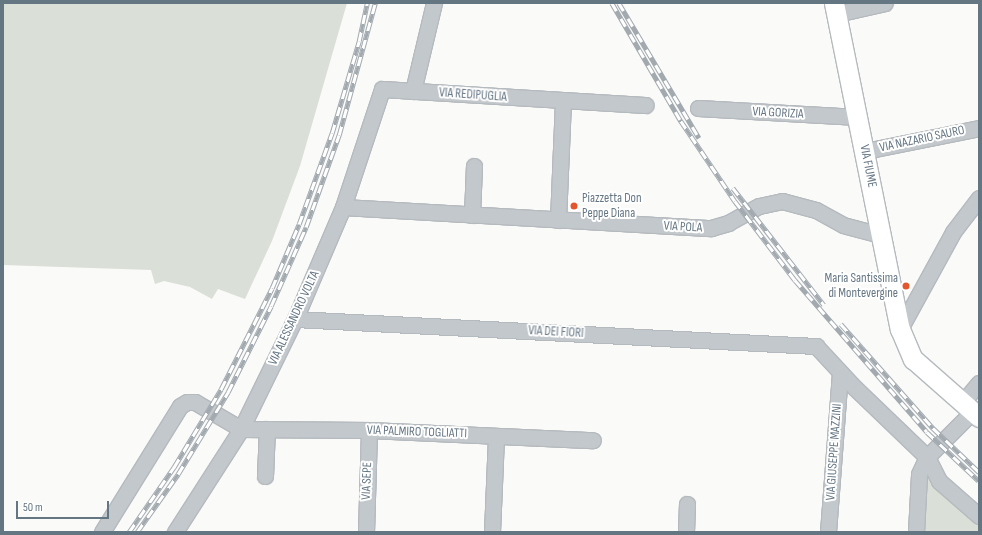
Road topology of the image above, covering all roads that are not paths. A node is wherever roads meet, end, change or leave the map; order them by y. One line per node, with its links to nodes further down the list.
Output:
1 (434, 3): 5 (street)
2 (885, 3): 3 (street)
3 (835, 8): 9 (main road, VIA FIUME)
4 (382, 89): 5 (street, VIA REDIPUGLIA); 14 (street, VIA ALESSANDRO VOLTA)
5 (413, 91): 6 (street, VIA REDIPUGLIA)
6 (563, 101): 7 (street, VIA REDIPUGLIA); 16 (street)
7 (646, 106)
8 (698, 108): 9 (street, VIA GORIZIA)
9 (858, 117): 11 (main road, VIA FIUME)
10 (979, 128): 11 (street, VIA NAZARIO SAURO)
11 (865, 151): 17 (main road, VIA FIUME)
12 (474, 166): 15 (street)
13 (979, 198): 19 (street)
14 (343, 206): 15 (street, VIA POLA); 18 (street, VIA ALESSANDRO VOLTA)
15 (472, 215): 16 (street, VIA POLA)
16 (558, 220): 17 (street, VIA POLA)
17 (881, 235): 19 (main road, VIA FIUME)
18 (295, 319): 20 (street, VIA DEI FIORI); 23 (street, VIA ALESSANDRO VOLTA)
19 (900, 329): 22 (main road, VIA FIUME)
20 (840, 372): 28 (street); 37 (street, VIA GIUSEPPE MAZZINI)
21 (979, 383): 22 (street)
22 (971, 411): 28 (street)
23 (241, 428): 24 (street, VIA PALMIRO TOGLIATTI); 32 (street); 33 (street, VIA ALESSANDRO VOLTA)
24 (267, 429): 25 (street, VIA PALMIRO TOGLIATTI); 29 (street)
25 (369, 430): 26 (street, VIA PALMIRO TOGLIATTI); 34 (street, VIA SEPE)
26 (496, 436): 27 (street, VIA PALMIRO TOGLIATTI); 35 (street)
27 (593, 440)
28 (927, 457): 31 (street); 38 (street)
29 (265, 476)
30 (687, 504): 36 (street)
31 (979, 516)
32 (102, 532)
33 (175, 532)
34 (366, 532)
35 (492, 532)
36 (686, 532)
37 (828, 532)
38 (916, 532)

